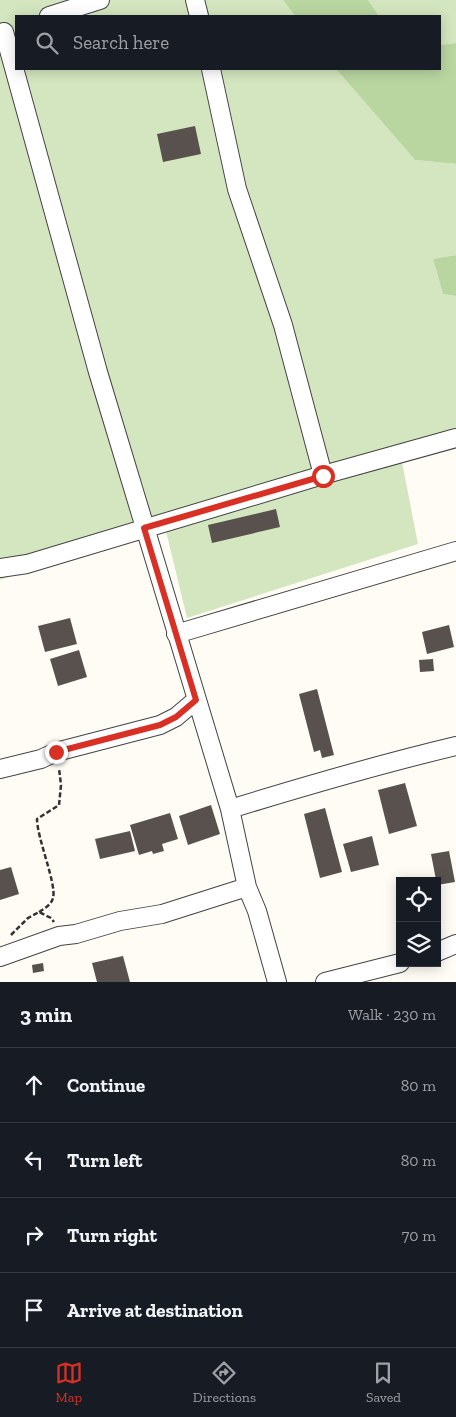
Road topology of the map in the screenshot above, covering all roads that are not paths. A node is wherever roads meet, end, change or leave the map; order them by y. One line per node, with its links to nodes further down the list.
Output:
1 (100, 0): 3 (street)
2 (195, 0): 4 (street)
3 (52, 15)
4 (199, 15)
5 (7, 31): 6 (street)
6 (15, 61)
7 (17, 70): 11 (street)
8 (211, 70): 10 (street)
9 (456, 438): 10 (street)
10 (323, 476): 11 (street)
11 (144, 528): 13 (street); 14 (street)
12 (456, 551): 14 (street)
13 (0, 568)
14 (176, 634): 15 (street)
15 (196, 700): 17 (street); 18 (street)
16 (456, 746): 18 (street)
17 (0, 769)
18 (230, 809): 19 (street)
19 (247, 887): 22 (street); 25 (street)
20 (456, 944): 21 (street)
21 (441, 950)
22 (0, 957)
23 (396, 964): 24 (street)
24 (355, 978): 26 (street)
25 (277, 982)
26 (326, 982)

